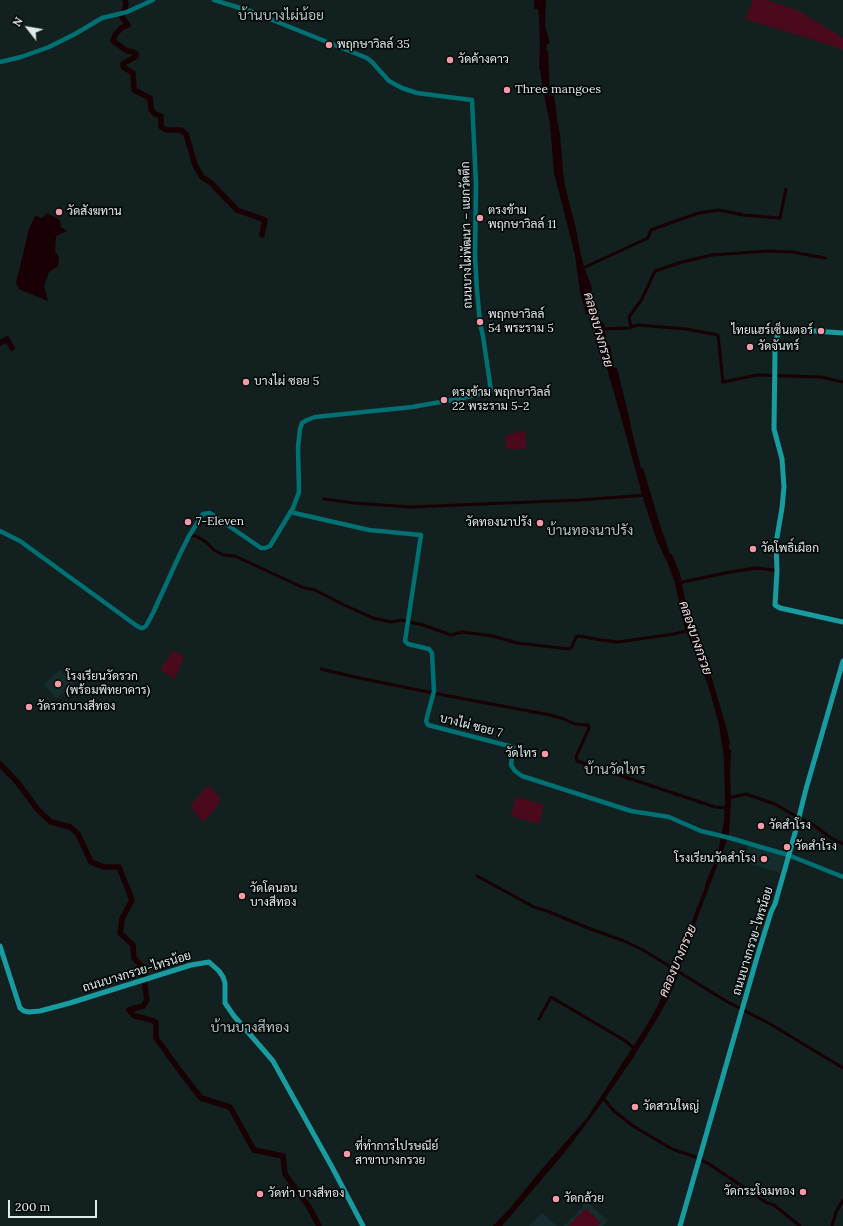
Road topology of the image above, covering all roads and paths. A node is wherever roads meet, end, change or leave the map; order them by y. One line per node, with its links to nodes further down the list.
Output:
1 (153, 0): 3 (street)
2 (214, 0): 5 (street, ถนนบางไผ่พัฒนา – แยกวัดตึก)
3 (0, 62)
4 (843, 333): 7 (main road)
5 (290, 512): 6 (street); 9 (street, บางไผ่ ซอย 7)
6 (0, 531)
7 (843, 622)
8 (843, 661): 9 (main road, ถนนบางกรวย-ไทรน้อย)
9 (788, 855): 10 (street); 13 (main road, ถนนบางกรวย-ไทรน้อย)
10 (843, 877)
11 (0, 946): 12 (main road, ถนนบางกรวย-ไทรน้อย)
12 (363, 1226)
13 (680, 1226)

